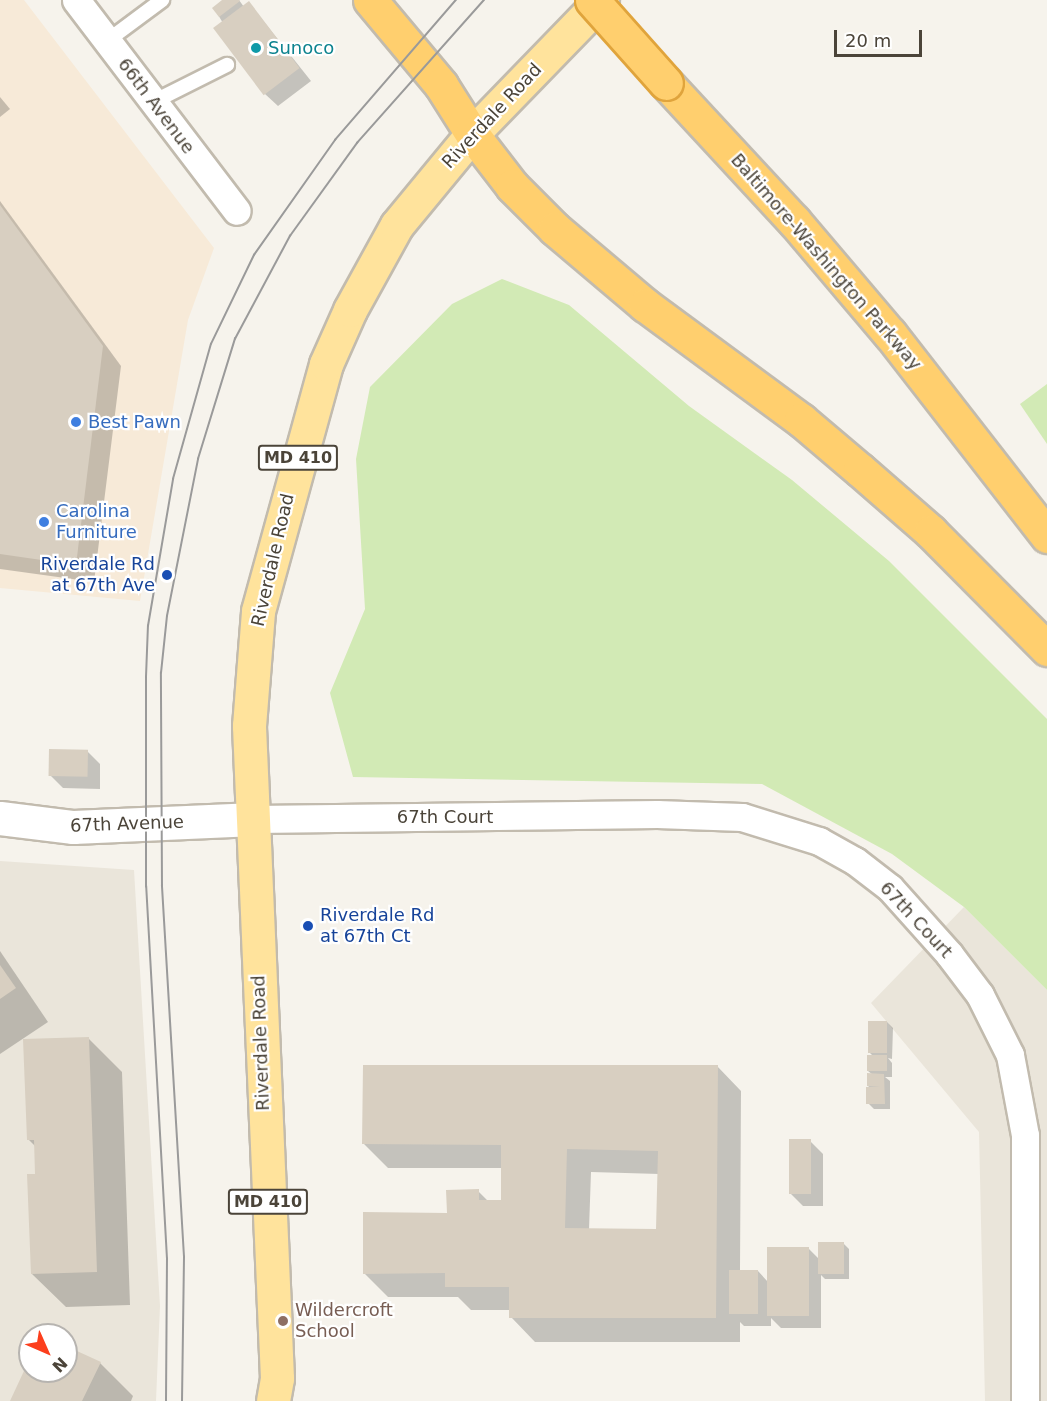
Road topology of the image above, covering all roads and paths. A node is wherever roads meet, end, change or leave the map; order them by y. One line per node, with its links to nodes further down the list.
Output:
1 (76, 0): 6 (street, 66th Avenue)
2 (370, 0): 9 (highway)
3 (592, 0): 11 (highway, Baltimore-Washington Parkway, bridge)
4 (602, 0): 9 (main road, Riverdale Road / MD 410)
5 (157, 1): 6 (lane)
6 (106, 41): 8 (street, 66th Avenue)
7 (227, 65): 8 (lane)
8 (153, 102): 10 (street, 66th Avenue)
9 (472, 134): 12 (highway); 14 (main road, Riverdale Road / MD 410)
10 (237, 211)
11 (1047, 536)
12 (1047, 649)
13 (0, 818): 14 (street, 67th Avenue)
14 (255, 819): 15 (main road, Riverdale Road / MD 410); 16 (street, 67th Court)
15 (273, 1401)
16 (1025, 1401)

